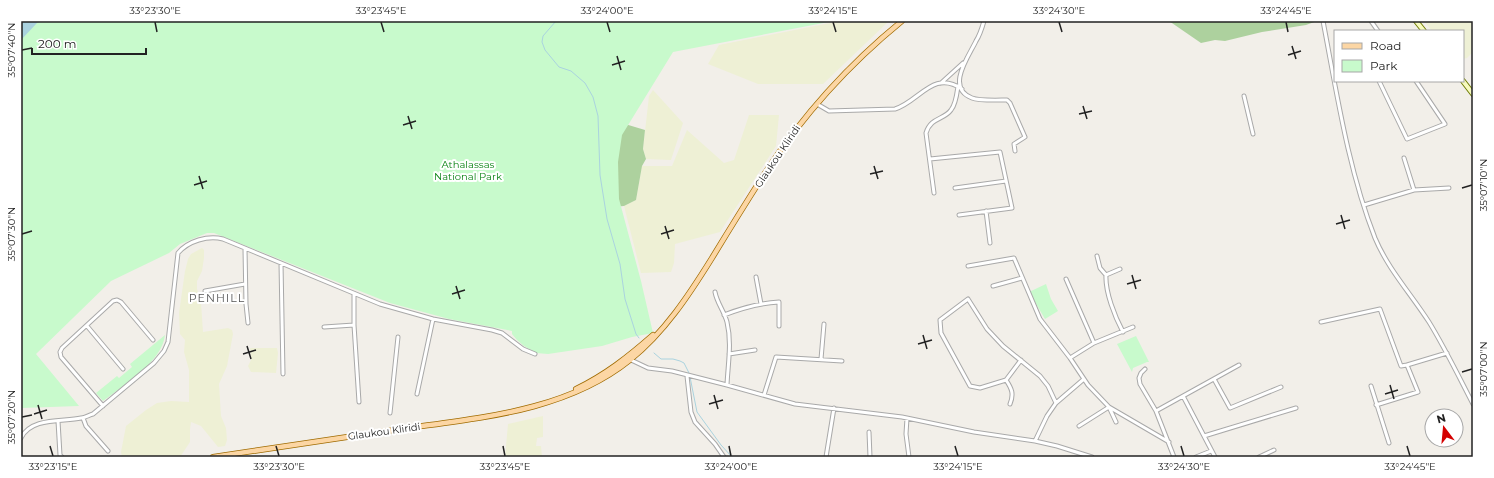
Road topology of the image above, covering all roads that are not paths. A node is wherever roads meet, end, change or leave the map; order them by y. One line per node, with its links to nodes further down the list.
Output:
1 (902, 21): 22 (main road, Glaukou Kliridi)
2 (984, 21): 10 (street)
3 (1323, 21): 9 (street)
4 (1371, 21): 6 (street)
5 (1416, 21): 7 (main road)
6 (1377, 30)
7 (1423, 30)
8 (1334, 55): 9 (street)
9 (1329, 56): 12 (street)
10 (965, 61): 11 (street); 17 (street)
11 (959, 80): 18 (street); 19 (street)
12 (1334, 80)
13 (1334, 82): 32 (street)
14 (1379, 82): 15 (street)
15 (1417, 82)
16 (1464, 82): 20 (main road)
17 (941, 83): 18 (street); 22 (street)
18 (958, 87): 19 (street); 26 (street)
19 (962, 89): 24 (street)
20 (1473, 94)
21 (1244, 96): 23 (street)
22 (816, 104): 70 (main road, Glaukou Kliridi)
23 (1254, 134)
24 (1015, 151)
25 (1404, 158): 30 (street)
26 (930, 160): 27 (street); 31 (street)
27 (1006, 181): 28 (street); 33 (street)
28 (955, 188)
29 (1449, 188): 30 (street)
30 (1414, 190): 32 (street)
31 (934, 193)
32 (1364, 205): 66 (street)
33 (986, 211): 34 (street); 35 (street)
34 (959, 215)
35 (990, 243)
36 (245, 249): 38 (street); 45 (street); 93 (street)
37 (1097, 256): 41 (street)
38 (281, 263): 49 (street); 78 (street)
39 (968, 266): 43 (street)
40 (1120, 269): 41 (street)
41 (1106, 275): 61 (street)
42 (756, 276): 50 (street)
43 (1022, 278): 46 (street); 69 (street)
44 (1066, 279): 64 (street)
45 (245, 284): 47 (street); 54 (street)
46 (993, 286)
47 (205, 291)
48 (715, 292): 51 (street)
49 (354, 294): 52 (street); 56 (street)
50 (761, 304): 51 (street); 58 (street)
51 (724, 315): 68 (street)
52 (433, 319): 67 (street); 86 (street)
53 (1321, 322): 75 (street)
54 (248, 323)
55 (824, 324): 71 (street)
56 (354, 325): 59 (street); 89 (street)
57 (87, 326): 63 (street); 76 (street); 93 (street)
58 (779, 326)
59 (324, 327)
60 (1133, 327): 61 (street)
61 (1123, 332): 64 (street)
62 (398, 337): 99 (street)
63 (153, 340)
64 (1094, 343): 69 (street)
65 (755, 350): 68 (street)
66 (1447, 353): 75 (street); 92 (street)
67 (534, 354)
68 (729, 354): 83 (street)
69 (1070, 358): 80 (street)
70 (629, 359): 79 (street); 115 (main road, Glaukou Kliridi)
71 (821, 359): 72 (street); 87 (street)
72 (842, 360)
73 (1021, 360): 82 (street); 82 (street); 90 (street)
74 (1239, 365): 81 (street)
75 (1407, 365): 95 (street)
76 (123, 369)
77 (1145, 369): 98 (street)
78 (283, 374)
79 (687, 376): 83 (street); 116 (street)
80 (1084, 379): 90 (street); 94 (street)
81 (1214, 379): 85 (street); 88 (street)
82 (1006, 380): 91 (street)
83 (727, 385): 87 (street)
84 (1371, 386): 95 (street)
85 (1281, 387)
86 (417, 394)
87 (764, 395): 96 (street)
88 (1183, 396): 98 (street); 107 (street)
89 (359, 402)
90 (1056, 403): 108 (street)
91 (1010, 404)
92 (1473, 404)
93 (103, 406): 100 (street)
94 (1109, 406): 103 (street); 104 (street); 109 (street)
95 (1376, 406): 110 (street)
96 (834, 408): 101 (street); 117 (street)
97 (1296, 408): 107 (street)
98 (1156, 411): 109 (street)
99 (390, 413)
100 (83, 418): 102 (street); 111 (street)
101 (907, 418): 108 (street); 119 (street)
102 (58, 421): 106 (street); 114 (street)
103 (1116, 422)
104 (1079, 426)
105 (869, 432): 118 (street)
106 (22, 435)
107 (1204, 436): 113 (street)
108 (1035, 441): 120 (street)
109 (1169, 442): 121 (street)
110 (1389, 443)
111 (108, 450)
112 (1274, 450): 124 (street)
113 (1211, 451): 122 (street); 123 (street)
114 (62, 457)
115 (213, 457)
116 (724, 457)
117 (826, 457)
118 (870, 457)
119 (909, 457)
120 (1092, 457)
121 (1174, 457)
122 (1196, 457)
123 (1215, 457)
124 (1259, 457)

